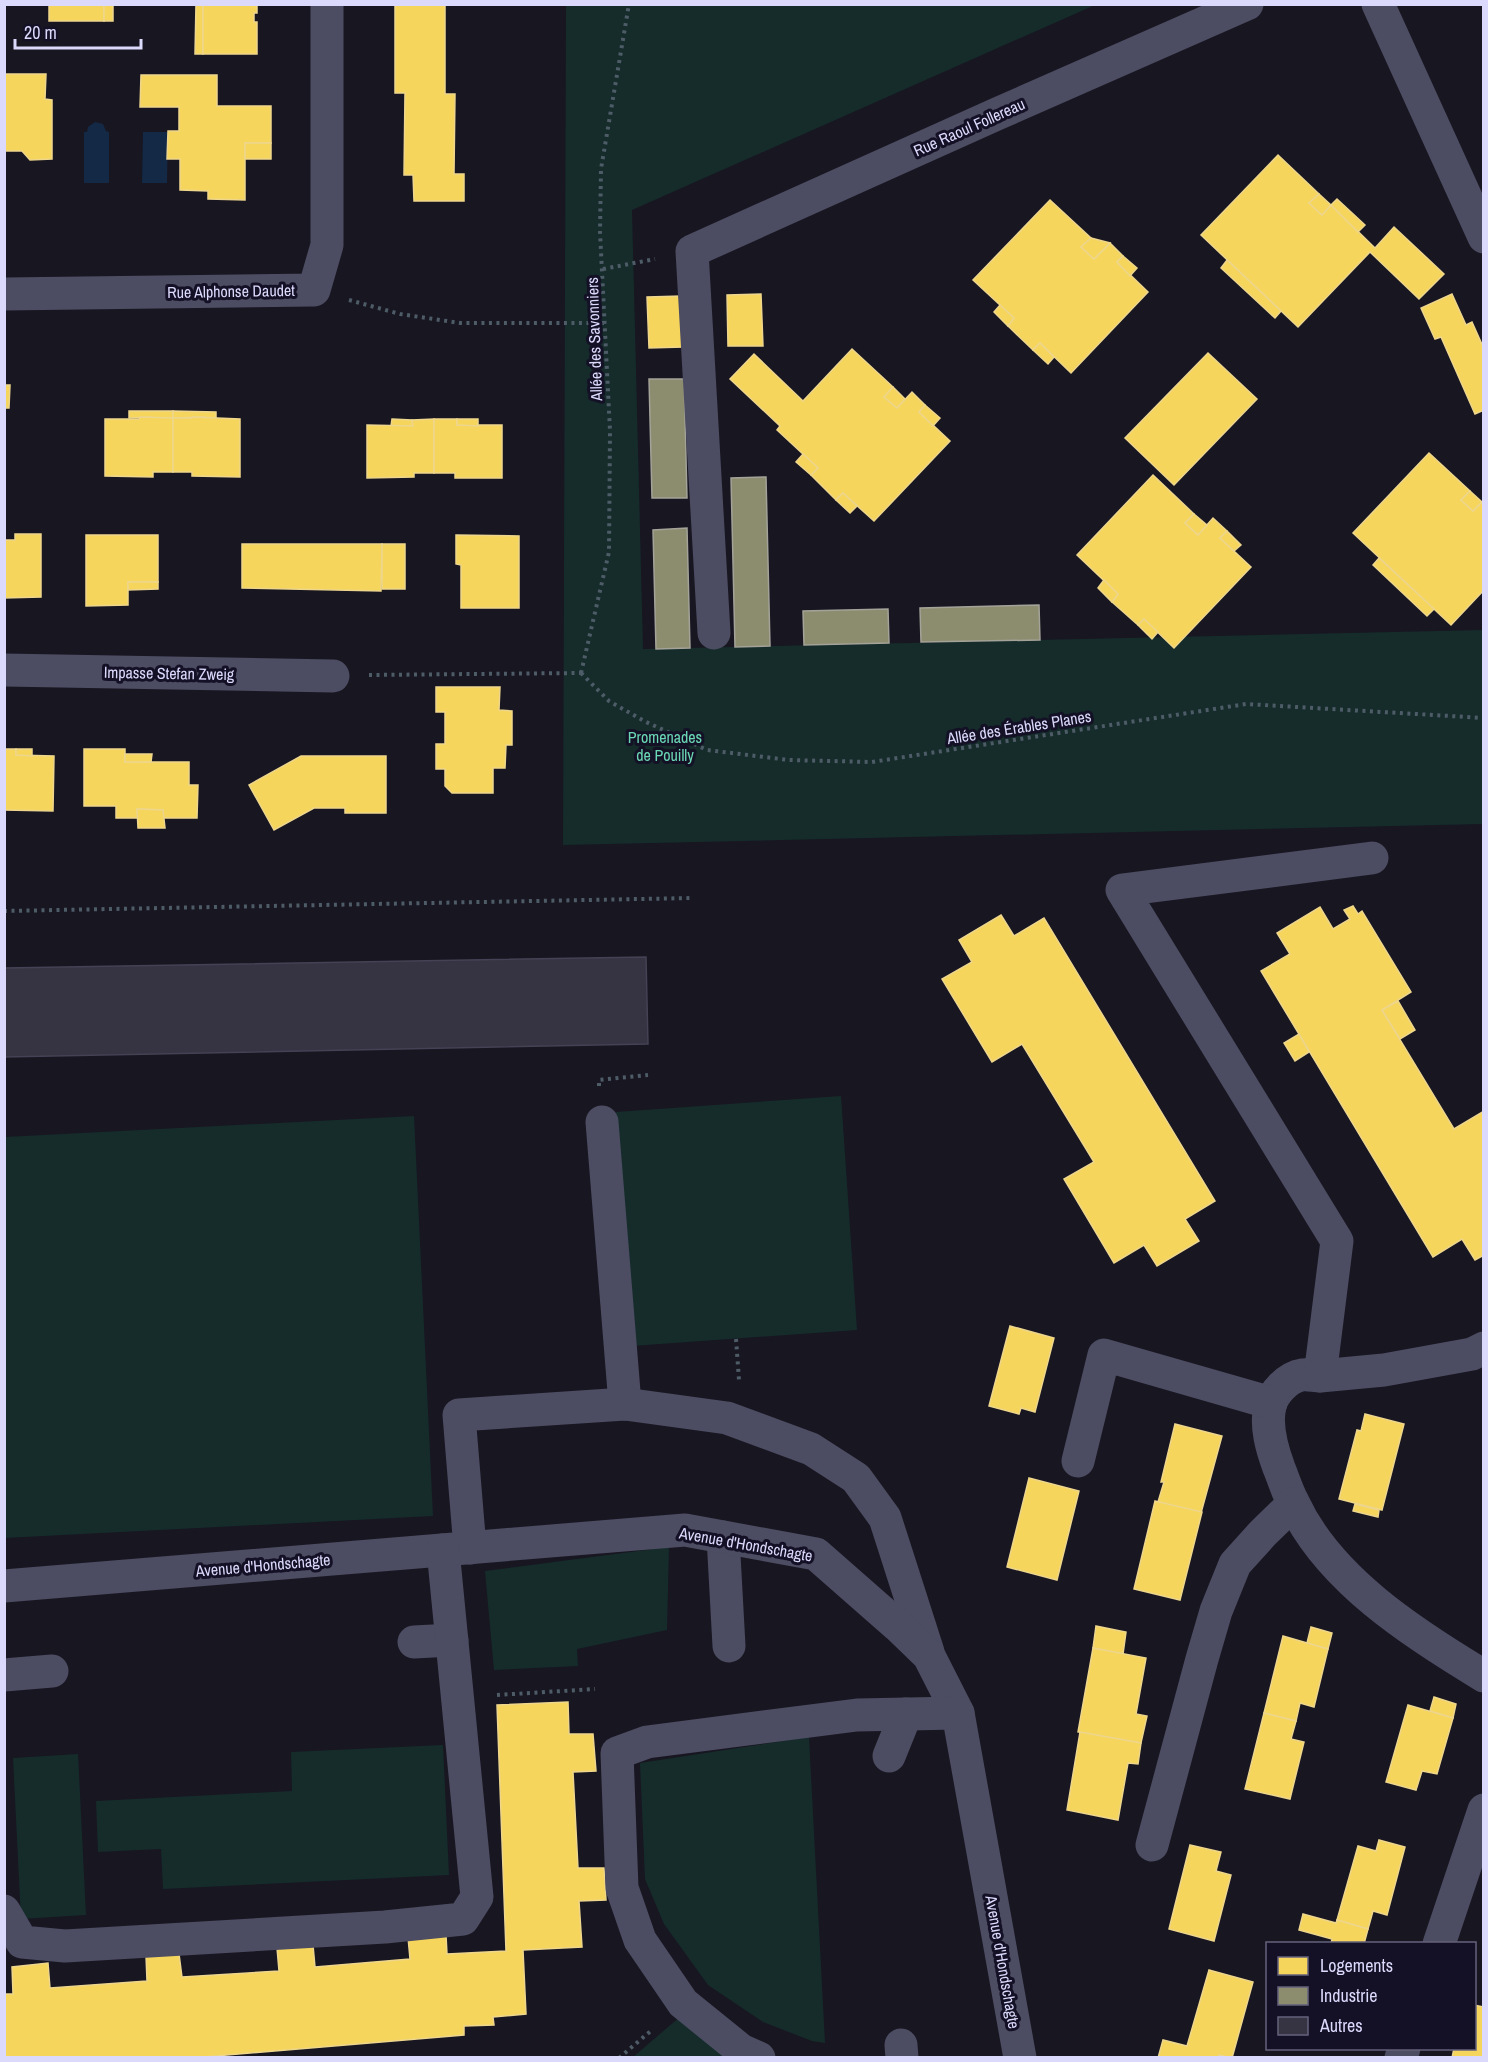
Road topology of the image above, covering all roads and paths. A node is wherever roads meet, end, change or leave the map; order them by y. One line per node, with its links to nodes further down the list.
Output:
1 (327, 4): 8 (street, Rue Alphonse Daudet)
2 (629, 4): 7 (path, Allée des Savonniers)
3 (1246, 4): 6 (street, Rue Raoul Follereau)
4 (1378, 4): 5 (street)
5 (1484, 237)
6 (692, 251): 7 (path); 11 (street)
7 (603, 270): 10 (path, Allée des Savonniers)
8 (314, 290): 9 (street, Rue Alphonse Daudet); 10 (path)
9 (4, 294)
10 (604, 323): 13 (path, Allée des Savonniers)
11 (714, 633)
12 (4, 670): 14 (street, Impasse Stefan Zweig)
13 (581, 672): 14 (path); 15 (path, Allée des Érables Planes)
14 (333, 676)
15 (1484, 718)
16 (1372, 858): 23 (street)
17 (693, 898): 18 (path)
18 (4, 911)
19 (648, 1075): 20 (path)
20 (599, 1080)
21 (602, 1122): 25 (street)
22 (1484, 1348): 23 (street)
23 (1311, 1375): 24 (street)
24 (1271, 1403): 26 (street); 27 (street)
25 (625, 1404): 29 (street); 34 (street)
26 (1078, 1461)
27 (1293, 1504): 37 (street); 44 (street)
28 (723, 1537): 29 (street, Avenue d'Hondschagte); 33 (street); 34 (street, Avenue d'Hondschagte)
29 (457, 1549): 30 (street, Avenue d'Hondschagte); 31 (street)
30 (4, 1586)
31 (452, 1640): 32 (street); 39 (street)
32 (414, 1642)
33 (729, 1646)
34 (929, 1656): 40 (street, Avenue d'Hondschagte)
35 (52, 1671): 36 (street)
36 (4, 1675)
37 (1484, 1676)
38 (595, 1689): 39 (path)
39 (458, 1697): 45 (street)
40 (958, 1713): 41 (street); 50 (street, Avenue d'Hondschagte)
41 (906, 1714): 42 (street); 47 (street)
42 (889, 1756)
43 (1484, 1810): 46 (street)
44 (1152, 1845)
45 (4, 1911)
46 (1440, 1942)
47 (683, 2003): 48 (path); 49 (street)
48 (620, 2058)
49 (759, 2058)
50 (1020, 2058)

